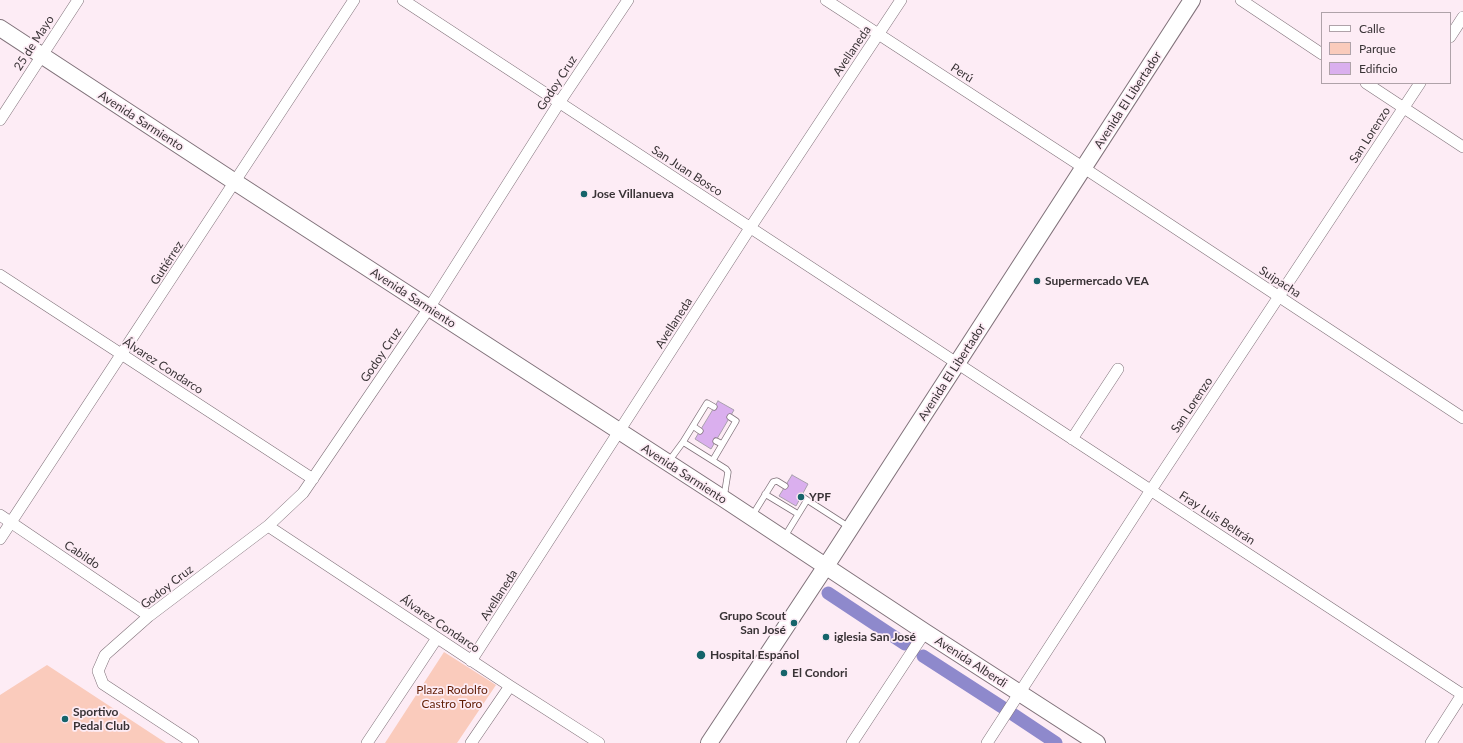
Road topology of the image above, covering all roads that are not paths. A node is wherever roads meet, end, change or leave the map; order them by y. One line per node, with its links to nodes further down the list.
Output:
1 (78, 0): 14 (street, 25 de Mayo)
2 (354, 0): 22 (street, Gutiérrez)
3 (403, 0): 17 (street, San Juan Bosco)
4 (628, 0): 17 (street, Godoy Cruz)
5 (826, 0): 11 (street, Perú)
6 (901, 0): 11 (street, Avellaneda)
7 (1192, 0): 21 (main road, Avenida El Libertador)
8 (1241, 0): 13 (street)
9 (1463, 17): 12 (street)
10 (0, 28): 14 (main road, Avenida Sarmiento)
11 (878, 34): 21 (street, Perú); 23 (street, Avellaneda)
12 (1451, 35)
13 (1321, 53)
14 (42, 56): 19 (street, 25 de Mayo); 22 (main road, Avenida Sarmiento)
15 (1367, 84): 18 (street)
16 (1419, 84): 18 (street, San Lorenzo)
17 (560, 103): 23 (street, San Juan Bosco); 26 (street, Godoy Cruz)
18 (1403, 108): 20 (street); 25 (street, San Lorenzo)
19 (0, 120)
20 (1463, 147)
21 (1084, 168): 25 (street, Suipacha); 28 (main road, Avenida El Libertador)
22 (235, 182): 26 (main road, Avenida Sarmiento); 27 (street, Gutiérrez)
23 (750, 228): 28 (street, San Juan Bosco); 35 (street, Avellaneda)
24 (0, 275): 27 (street, Álvarez Condarco)
25 (1279, 297): 32 (street, Suipacha); 44 (street, San Lorenzo)
26 (429, 308): 35 (main road, Avenida Sarmiento); 42 (street, Godoy Cruz)
27 (122, 355): 42 (street, Álvarez Condarco); 52 (street, Gutiérrez)
28 (958, 363): 36 (street, Fray Luis Beltrán); 54 (main road, Avenida El Libertador)
29 (1118, 369): 36 (street)
30 (714, 407): 33 (lane)
31 (730, 417): 39 (lane)
32 (1463, 418)
33 (693, 426): 34 (lane); 38 (lane)
34 (700, 431)
35 (620, 432): 41 (main road, Avenida Sarmiento); 61 (street, Avellaneda)
36 (1072, 439): 44 (street, Fray Luis Beltrán)
37 (716, 440): 39 (lane)
38 (683, 442): 40 (lane); 41 (lane)
39 (722, 444): 40 (lane)
40 (713, 460): 47 (lane)
41 (668, 464): 47 (main road, Avenida Sarmiento)
42 (313, 479): 53 (street, Godoy Cruz)
43 (785, 486): 45 (lane)
44 (1151, 490): 63 (street, San Lorenzo); 64 (street, Fray Luis Beltrán)
45 (765, 494): 49 (lane); 51 (lane)
46 (801, 496): 48 (lane)
47 (724, 499): 51 (main road, Avenida Sarmiento)
48 (807, 500): 49 (lane); 54 (lane)
49 (798, 514): 55 (lane)
50 (0, 515): 52 (street, Cabildo)
51 (751, 517): 55 (main road, Avenida Sarmiento)
52 (11, 522): 56 (street, Gutiérrez); 58 (street, Cabildo)
53 (268, 526): 58 (street, Godoy Cruz); 60 (street, Álvarez Condarco)
54 (851, 528): 57 (main road, Avenida El Libertador)
55 (783, 538): 57 (main road, Avenida Sarmiento)
56 (0, 539)
57 (826, 566): 59 (main road, Avenida Alberdi); 65 (main road, Avenida El Libertador)
58 (149, 616): 66 (street, Godoy Cruz)
59 (925, 632): 63 (main road, Avenida Alberdi); 70 (street)
60 (437, 638): 61 (street, Álvarez Condarco); 67 (street)
61 (471, 661): 62 (street, Álvarez Condarco)
62 (510, 686): 68 (street); 69 (street, Álvarez Condarco)
63 (1020, 693): 71 (street, San Lorenzo); 72 (main road, Avenida Alberdi)
64 (1463, 694): 73 (street)
65 (711, 742)
66 (193, 743)
67 (367, 743)
68 (471, 743)
69 (599, 743)
70 (852, 743)
71 (987, 743)
72 (1097, 743)
73 (1431, 743)

